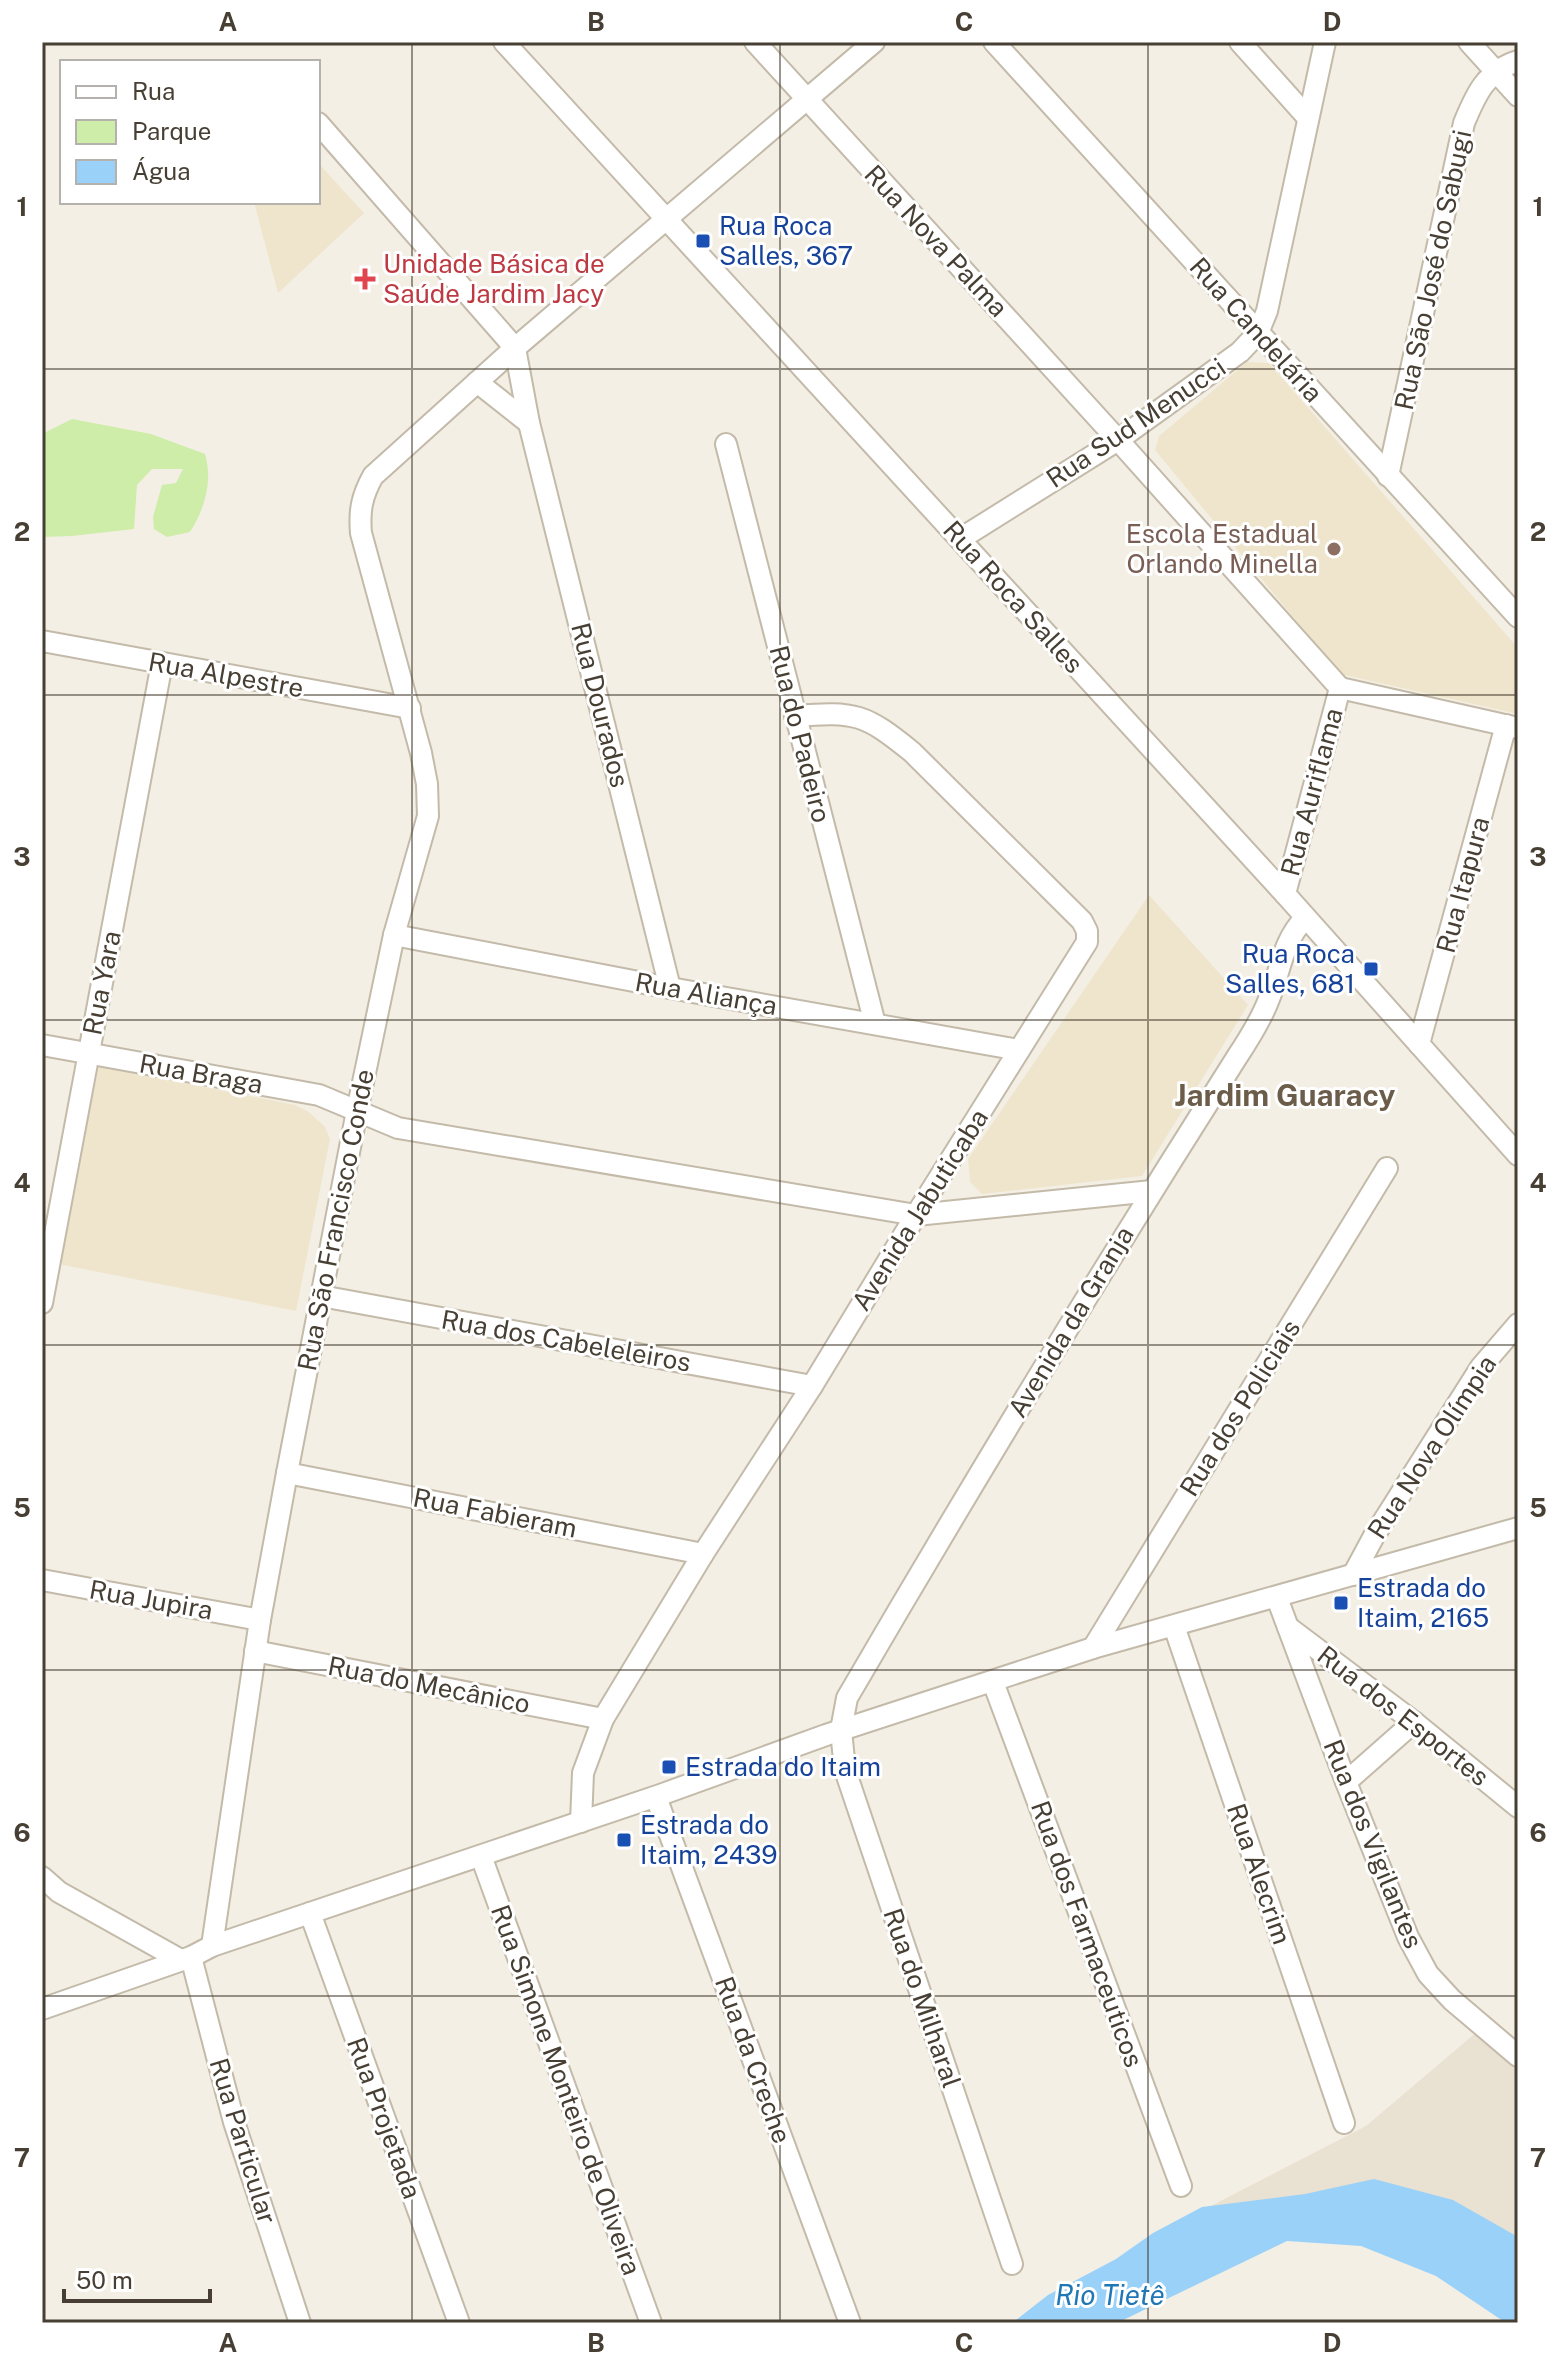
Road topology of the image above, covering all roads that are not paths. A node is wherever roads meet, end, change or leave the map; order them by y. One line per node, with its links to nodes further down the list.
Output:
1 (504, 42): 14 (street, Rua Roca Salles)
2 (755, 42): 11 (street, Rua Nova Palma)
3 (874, 42): 11 (street)
4 (994, 42): 15 (street, Rua Candelária)
5 (1240, 42): 12 (street)
6 (1325, 42): 12 (street, Rua Sud Menucci)
7 (1469, 42): 9 (street)
8 (1518, 61): 9 (street)
9 (1494, 71): 10 (street); 21 (street, Rua São José do Sabugi)
10 (1518, 96)
11 (807, 101): 14 (street); 19 (street, Rua Nova Palma)
12 (1308, 118): 15 (street, Rua Sud Menucci)
13 (320, 125): 16 (street)
14 (665, 221): 16 (street); 22 (street, Rua Roca Salles)
15 (1258, 333): 19 (street, Rua Sud Menucci); 21 (street, Rua Candelária)
16 (515, 348): 17 (street); 18 (street, Rua Dourados)
17 (477, 382): 18 (street); 27 (street, Rua São Francisco Conde)
18 (529, 423): 33 (street, Rua Dourados)
19 (1118, 440): 22 (street, Rua Sud Menucci); 26 (street, Rua Auriflama)
20 (726, 444): 28 (street, Rua do Padeiro)
21 (1388, 476): 23 (street, Rua Candelária)
22 (960, 539): 30 (street, Rua Roca Salles)
23 (1518, 617)
24 (42, 641): 25 (street, Rua Alpestre)
25 (162, 663): 27 (street, Rua Alpestre); 38 (street, Rua Yara)
26 (1340, 688): 29 (street); 30 (street, Rua Auriflama)
27 (410, 708): 32 (street, Rua São Francisco Conde)
28 (795, 716): 34 (street, Rua do Padeiro); 37 (street, Avenida Jabuticaba)
29 (1512, 727): 35 (street, Rua Itapura)
30 (1285, 894): 31 (street, Rua Roca Salles)
31 (1305, 918): 35 (street, Rua Roca Salles); 42 (street, Avenida da Granja)
32 (394, 935): 33 (street, Rua Aliança); 39 (street, Rua São Francisco Conde)
33 (670, 988): 34 (street, Rua Aliança)
34 (875, 1024): 37 (street, Rua Aliança)
35 (1419, 1044): 40 (street, Rua Roca Salles)
36 (42, 1045): 38 (street, Rua Braga)
37 (1019, 1050): 43 (street, Avenida Jabuticaba)
38 (89, 1054): 39 (street, Rua Braga); 45 (street, Rua Yara)
39 (357, 1111): 43 (street); 44 (street, Rua São Francisco Conde)
40 (1518, 1155)
41 (1387, 1168): 57 (street, Rua dos Policiais)
42 (1152, 1191): 43 (street); 62 (street, Avenida da Granja)
43 (916, 1215): 47 (street, Avenida Jabuticaba)
44 (321, 1296): 47 (street, Rua dos Cabeleleiros); 48 (street, Rua São Francisco Conde)
45 (42, 1303)
46 (1518, 1324): 51 (street, Rua Nova Olímpia)
47 (812, 1386): 50 (street, Avenida Jabuticaba)
48 (287, 1473): 50 (street, Rua Fabieram); 54 (street, Rua São Francisco Conde)
49 (1518, 1528): 51 (street)
50 (703, 1554): 60 (street, Avenida Jabuticaba)
51 (1353, 1575): 53 (street)
52 (42, 1580): 54 (street, Rua Jupira)
53 (1277, 1598): 55 (street); 56 (street, Rua dos Vigilantes)
54 (260, 1620): 58 (street, Rua São Francisco Conde)
55 (1174, 1626): 57 (street); 74 (street, Rua Alecrim)
56 (1286, 1626): 61 (street, Rua dos Esportes); 63 (street, Rua dos Vigilantes)
57 (1093, 1648): 59 (street)
58 (255, 1651): 60 (street, Rua do Mecânico); 70 (street, Rua São Francisco Conde)
59 (993, 1682): 62 (street); 75 (street, Rua dos Farmaceuticos)
60 (603, 1719): 66 (street, Avenida Jabuticaba)
61 (1414, 1722): 63 (street); 65 (street, Rua dos Esportes)
62 (841, 1730): 64 (street); 76 (street, Rua do Milharal)
63 (1346, 1782): 73 (street, Rua dos Vigilantes)
64 (656, 1797): 66 (street); 80 (street, Rua da Creche)
65 (1518, 1807)
66 (581, 1822): 67 (street)
67 (481, 1856): 69 (street); 79 (street, Rua Simone Monteiro de Oliveira)
68 (42, 1877): 71 (street)
69 (310, 1913): 70 (street); 78 (street, Rua Projetada)
70 (212, 1946): 71 (street)
71 (185, 1958): 72 (street); 77 (street, Rua Particular)
72 (42, 2009)
73 (1518, 2056)
74 (1344, 2123)
75 (1181, 2186)
76 (1012, 2264)
77 (300, 2323)
78 (459, 2323)
79 (651, 2323)
80 (850, 2323)

